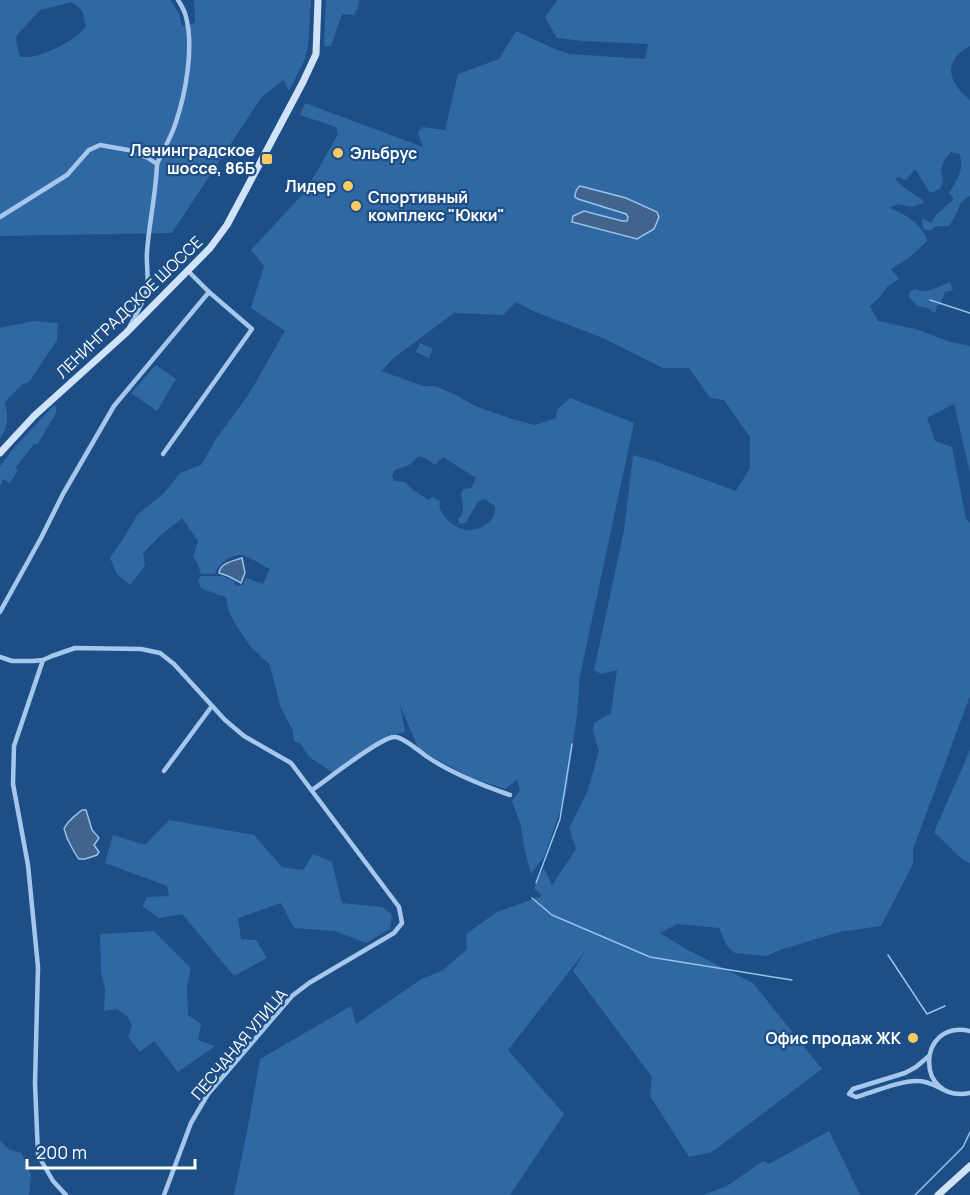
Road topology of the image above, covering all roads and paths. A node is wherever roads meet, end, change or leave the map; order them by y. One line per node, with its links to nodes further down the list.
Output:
1 (178, 0): 3 (street)
2 (318, 0): 5 (main road, ЛЕНИНГРАДСКОЕ ШОССЕ)
3 (157, 164): 4 (street); 7 (street)
4 (0, 217)
5 (188, 271): 6 (street); 7 (main road, ЛЕНИНГРАДСКОЕ ШОССЕ)
6 (209, 292): 9 (street); 10 (street)
7 (126, 333): 8 (main road, ЛЕНИНГРАДСКОЕ ШОССЕ)
8 (0, 453)
9 (163, 454)
10 (0, 612)
11 (0, 657): 12 (street)
12 (43, 660): 13 (street); 24 (street)
13 (212, 706): 14 (street); 15 (street)
14 (164, 771)
15 (312, 790): 16 (street); 25 (street, ПЕСЧАНАЯ УЛИЦА)
16 (510, 795)
17 (970, 1024): 18 (street)
18 (962, 1029): 19 (street); 20 (street)
19 (970, 1031)
20 (929, 1056): 21 (street); 21 (street)
21 (942, 1089): 22 (street)
22 (969, 1093)
23 (970, 1166): 26 (main road)
24 (66, 1195)
25 (164, 1195)
26 (938, 1195)

